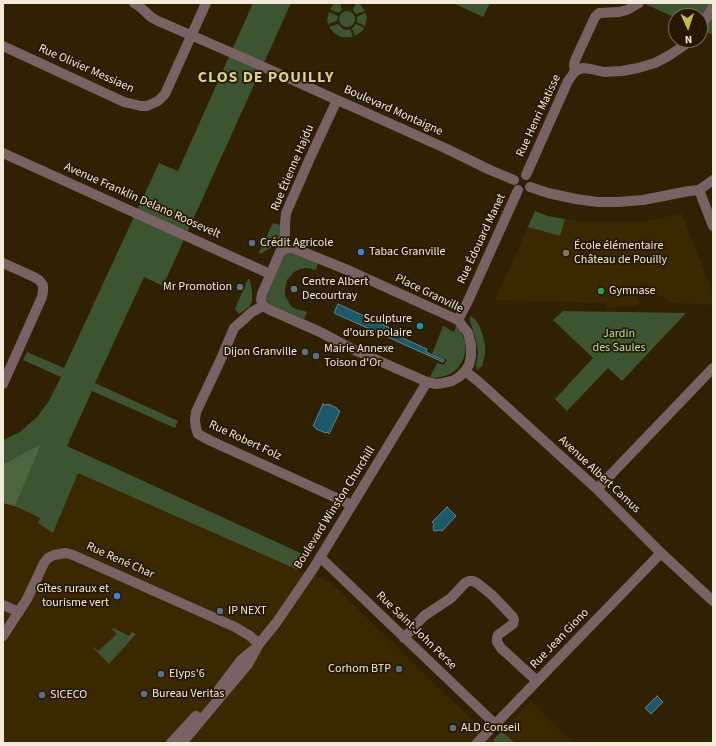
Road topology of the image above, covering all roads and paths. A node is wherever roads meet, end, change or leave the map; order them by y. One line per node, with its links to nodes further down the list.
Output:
1 (134, 3): 4 (street, Boulevard Montaigne)
2 (206, 3): 4 (street, Rue Olivier Messiaen)
3 (639, 3): 7 (street)
4 (192, 35): 5 (street, Rue Olivier Messiaen); 8 (street, Boulevard Montaigne)
5 (3, 46)
6 (680, 48): 7 (street, Rue Henri Matisse)
7 (575, 71): 10 (street, Rue Henri Matisse)
8 (337, 100): 11 (street, Boulevard Montaigne); 17 (street, Rue Étienne Hajdu)
9 (3, 153): 19 (street, Avenue Franklin Delano Roosevelt)
10 (526, 174): 11 (street); 13 (street)
11 (514, 180): 14 (street)
12 (713, 180): 15 (street)
13 (530, 186): 14 (street); 15 (street)
14 (518, 190): 21 (street, Rue Édouard Manet)
15 (699, 190): 16 (street)
16 (713, 226)
17 (286, 248): 19 (street); 21 (street, Place Granville)
18 (3, 263): 25 (street)
19 (270, 274): 20 (street)
20 (263, 306): 24 (street); 27 (street, Rue Robert Folz)
21 (458, 320): 23 (street, Place Granville)
22 (713, 368): 26 (street)
23 (465, 371): 24 (street); 26 (street, Avenue Albert Camus)
24 (427, 382): 27 (street, Boulevard Winston Churchill)
25 (3, 384)
26 (597, 489): 28 (street, Avenue Albert Camus)
27 (352, 504): 29 (street, Boulevard Winston Churchill)
28 (661, 553): 30 (street, Avenue Albert Camus); 36 (street, Rue Jean Giono)
29 (320, 557): 34 (street, Rue Saint-John Perse); 35 (street, Boulevard Winston Churchill)
30 (713, 601)
31 (3, 605): 32 (street)
32 (19, 612): 33 (street, Rue René Char); 35 (street, Rue René Char)
33 (3, 636)
34 (404, 638): 36 (street); 37 (street, Rue Saint-John Perse)
35 (259, 644): 38 (street, Boulevard Winston Churchill); 39 (street, Boulevard Winston Churchill)
36 (537, 681): 37 (street, Rue Jean Giono)
37 (495, 724): 40 (street, Rue Jean Giono)
38 (171, 743)
39 (182, 743)
40 (477, 743)

